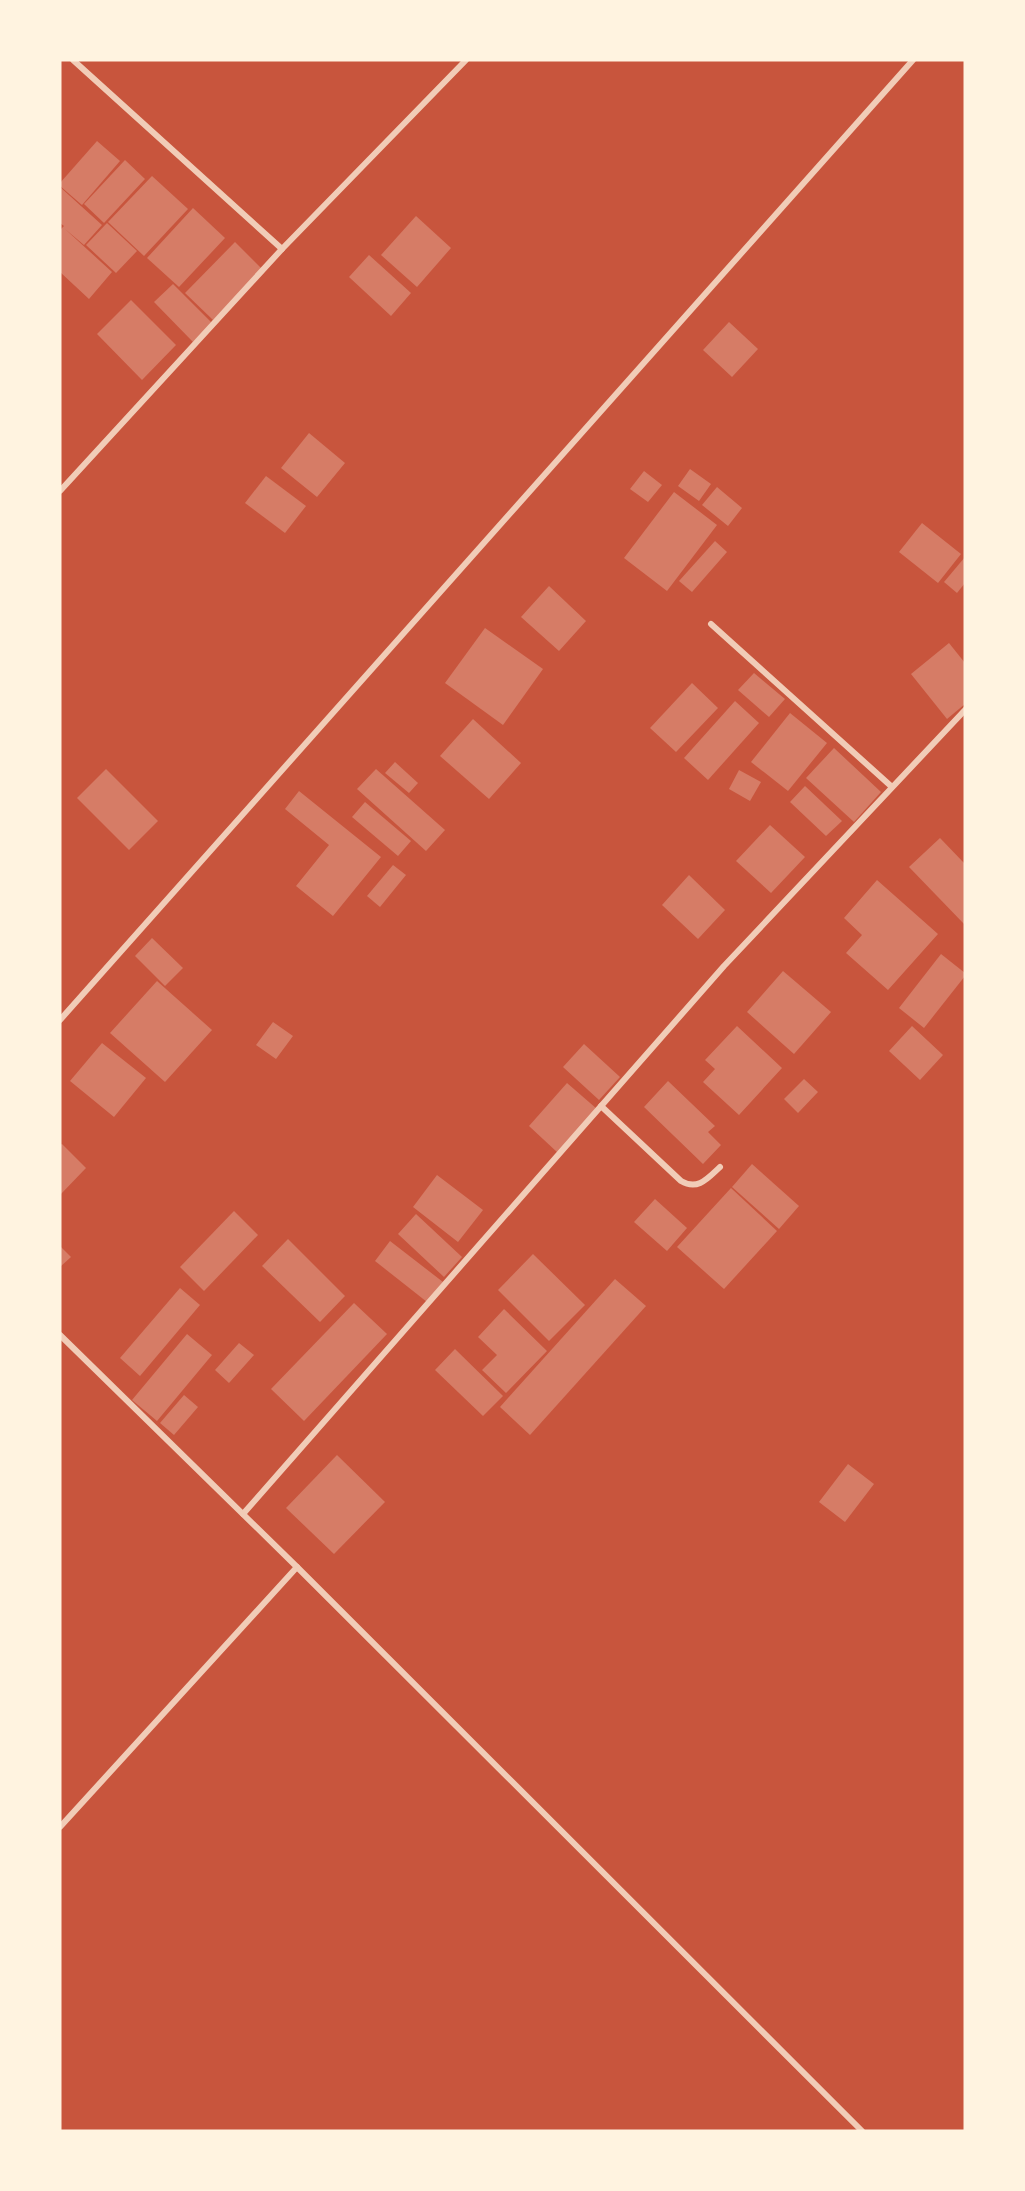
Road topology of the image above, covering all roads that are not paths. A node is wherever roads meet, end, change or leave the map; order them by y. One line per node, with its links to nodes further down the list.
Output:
1 (73, 60): 4 (street)
2 (466, 60): 4 (street)
3 (913, 60): 9 (street)
4 (282, 249): 5 (street)
5 (60, 491)
6 (711, 624): 8 (street)
7 (965, 710): 8 (street)
8 (892, 787): 10 (street)
9 (60, 1020)
10 (601, 1106): 11 (street); 13 (street)
11 (720, 1167)
12 (60, 1335): 13 (street)
13 (243, 1514): 14 (street)
14 (297, 1567): 15 (street); 16 (street)
15 (60, 1827)
16 (862, 2131)

